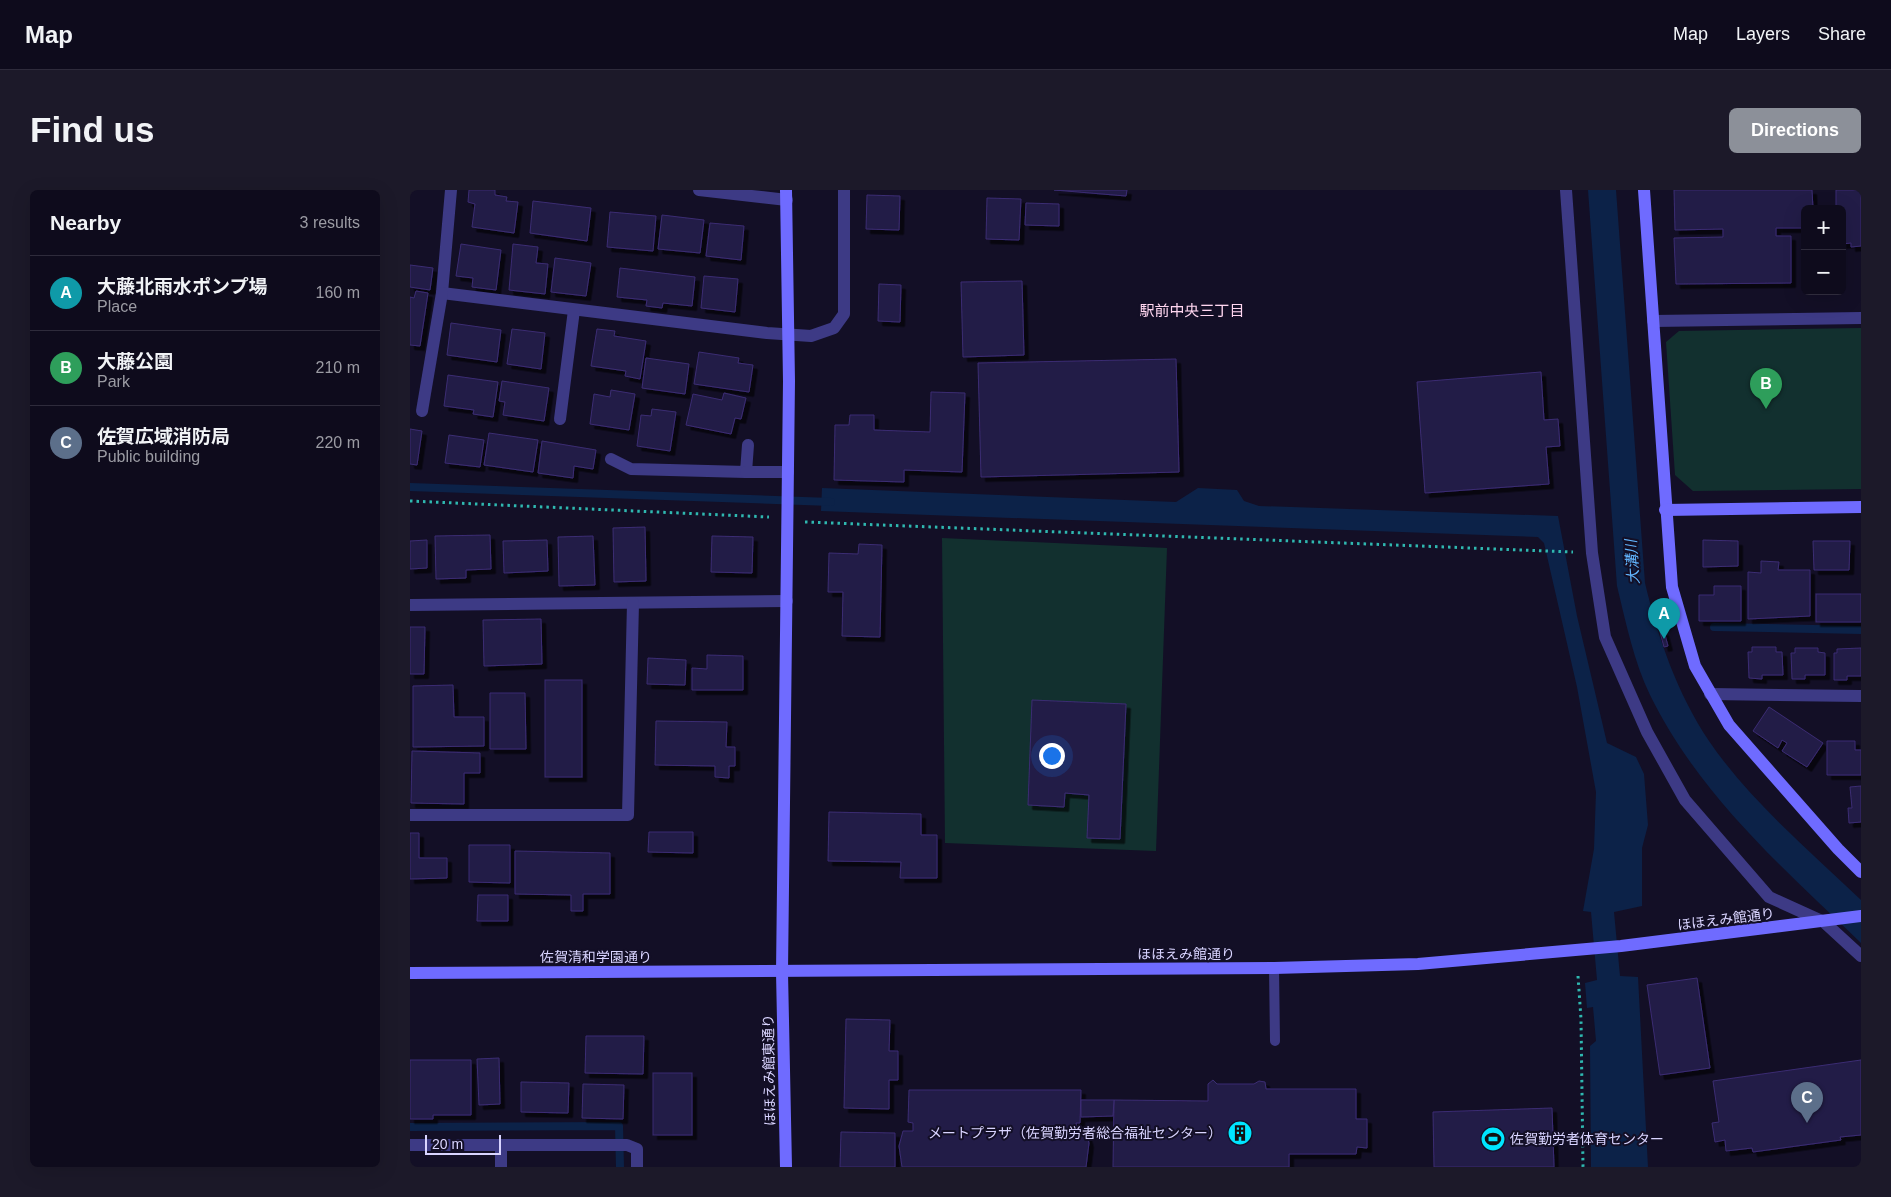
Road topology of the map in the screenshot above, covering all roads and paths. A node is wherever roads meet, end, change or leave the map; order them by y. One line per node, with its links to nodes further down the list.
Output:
1 (451, 190): 7 (street)
2 (699, 190): 6 (street)
3 (844, 190): 11 (street)
4 (1566, 190): 22 (street)
5 (1644, 190): 10 (street)
6 (786, 195): 11 (street, ほほえみ館東通り)
7 (442, 293): 8 (street); 12 (street)
8 (574, 310): 11 (street); 13 (street)
9 (1861, 318): 10 (street)
10 (1653, 321): 20 (street)
11 (789, 334): 17 (street, ほほえみ館東通り)
12 (422, 411)
13 (560, 419)
14 (748, 445): 16 (street)
15 (611, 459): 16 (street)
16 (746, 472): 17 (street)
17 (788, 478): 21 (street, ほほえみ館東通り)
18 (410, 501): 21 (path)
19 (1861, 507): 20 (street)
20 (1666, 510): 26 (street)
21 (788, 520): 22 (path); 23 (street, ほほえみ館東通り)
22 (1592, 553): 31 (street)
23 (787, 601): 24 (street); 34 (street, ほほえみ館東通り)
24 (633, 603): 25 (street); 28 (street)
25 (410, 605)
26 (1710, 694): 27 (street); 29 (street)
27 (1861, 696)
28 (410, 815)
29 (1861, 872)
30 (1861, 916): 31 (street, ほほえみ館通り)
31 (1829, 921): 32 (street); 33 (street, ほほえみ館通り)
32 (1861, 956)
33 (1274, 968): 34 (street, ほほえみ館通り); 37 (lane)
34 (782, 972): 35 (street, 佐賀清和学園通り); 42 (street, ほほえみ館東通り)
35 (410, 973)
36 (1578, 976): 43 (path)
37 (1275, 1041)
38 (410, 1145): 39 (street)
39 (501, 1145): 40 (street); 41 (street)
40 (501, 1167)
41 (637, 1167)
42 (786, 1167)
43 (1583, 1167)

